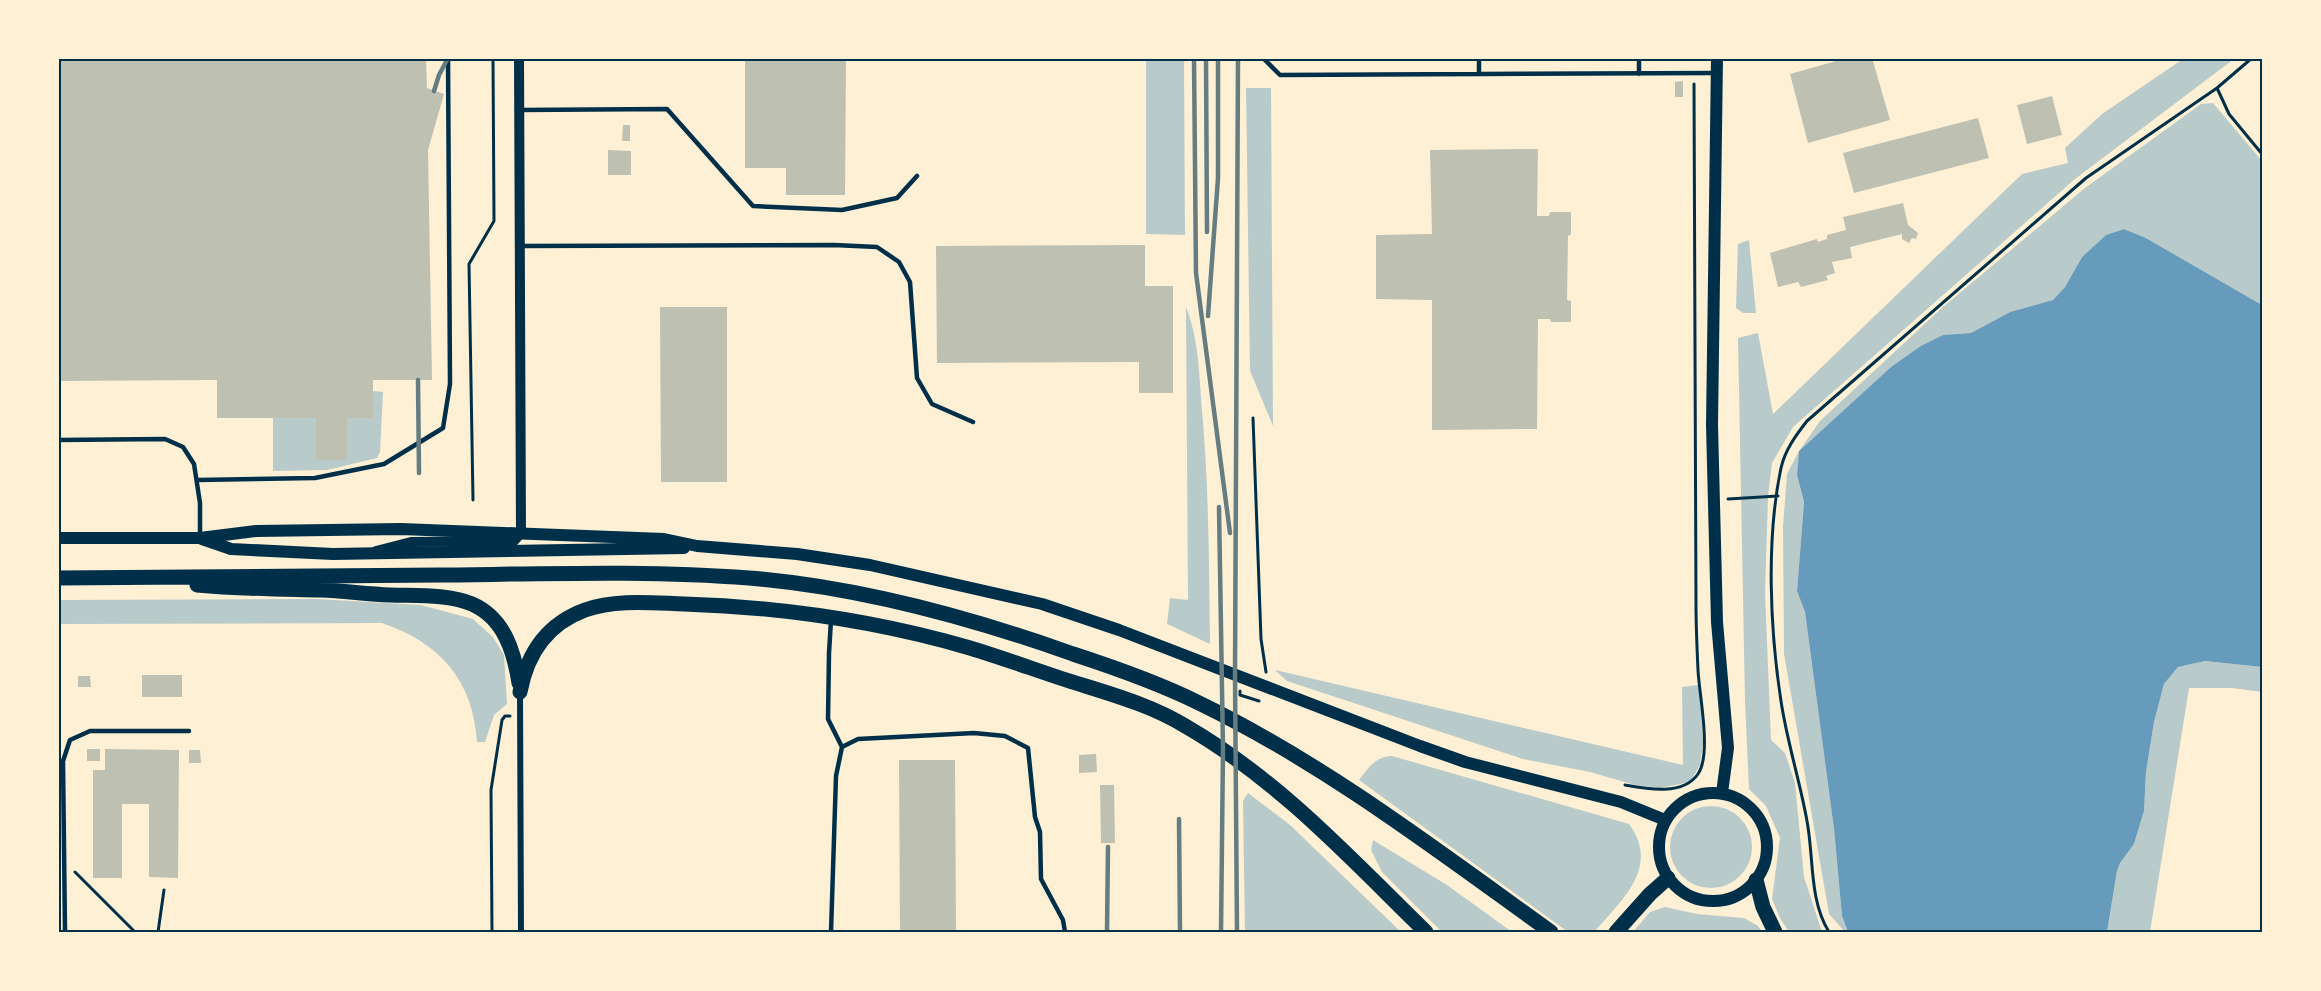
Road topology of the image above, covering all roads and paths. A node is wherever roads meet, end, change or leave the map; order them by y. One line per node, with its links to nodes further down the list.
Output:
1 (448, 58): 21 (lane)
2 (493, 58): 24 (path)
3 (519, 58): 14 (street)
4 (1263, 58): 11 (lane)
5 (1479, 58): 11 (lane)
6 (1639, 58): 12 (lane)
7 (1717, 58): 10 (main road)
8 (2252, 58): 13 (path)
9 (1694, 73): 10 (lane); 12 (lane); 39 (path)
10 (1717, 73): 23 (main road)
11 (1479, 74): 12 (lane)
12 (1639, 74)
13 (2217, 88): 15 (path); 22 (path)
14 (519, 110): 16 (lane); 17 (street)
15 (2262, 154)
16 (917, 176)
17 (521, 246): 19 (lane); 25 (street)
18 (1253, 418): 34 (path)
19 (973, 422)
20 (58, 440): 21 (lane)
21 (197, 480): 27 (lane)
22 (1778, 496): 23 (path); 57 (path)
23 (1714, 499): 40 (main road)
24 (473, 500)
25 (520, 533): 27 (main road); 28 (main road); 29 (street); 30 (street)
26 (58, 538): 27 (main road)
27 (200, 538): 30 (main road)
28 (697, 546): 29 (main road); 34 (main road)
29 (536, 551): 30 (main road)
30 (367, 553)
31 (125, 577): 32 (main road); 35 (main road); 46 (main road)
32 (58, 578)
33 (832, 617): 35 (main road); 38 (lane); 54 (main road)
34 (1269, 689): 41 (main road)
35 (520, 692): 36 (street)
36 (520, 716): 50 (path); 51 (street)
37 (189, 731): 42 (lane)
38 (842, 747): 52 (lane); 53 (lane)
39 (1625, 785)
40 (1722, 793): 41 (main road); 44 (main road)
41 (1665, 820): 43 (main road)
42 (64, 863): 47 (lane); 48 (path)
43 (1668, 878): 44 (main road); 55 (main road)
44 (1756, 880): 56 (main road)
45 (164, 890): 49 (path)
46 (1546, 929)
47 (65, 933)
48 (135, 933)
49 (158, 933)
50 (492, 933)
51 (521, 933)
52 (831, 933)
53 (1065, 933)
54 (1426, 933)
55 (1616, 933)
56 (1775, 933)
57 (1829, 933)

